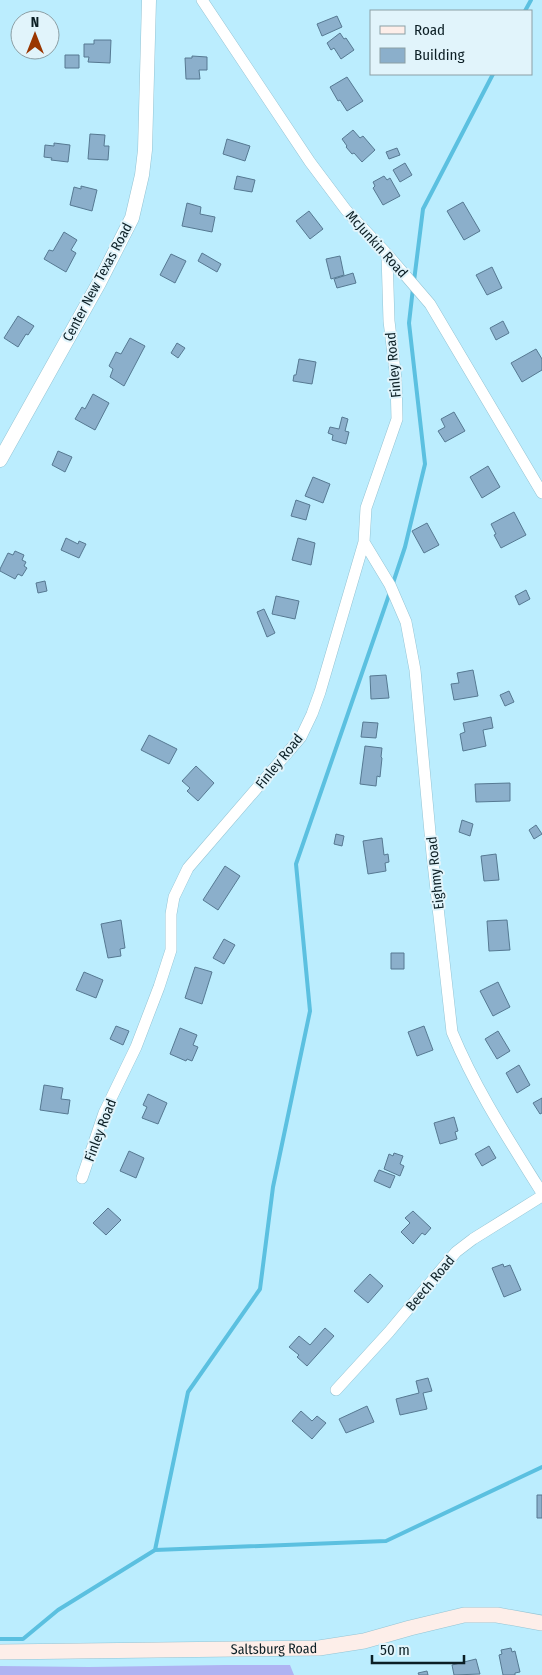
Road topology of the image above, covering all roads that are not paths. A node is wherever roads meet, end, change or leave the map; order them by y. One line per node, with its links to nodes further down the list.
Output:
1 (148, 0): 4 (street, Center New Texas Road)
2 (202, 0): 3 (street, McJunkin Road)
3 (386, 254): 5 (street, McJunkin Road); 6 (street, Finley Road)
4 (0, 460)
5 (542, 493)
6 (364, 542): 7 (street, Finley Road); 8 (street, Eighmy Road)
7 (82, 1178)
8 (542, 1194): 9 (street, Beech Road)
9 (336, 1390)
10 (542, 1623): 11 (main road, Saltsburg Road)
11 (0, 1652)

